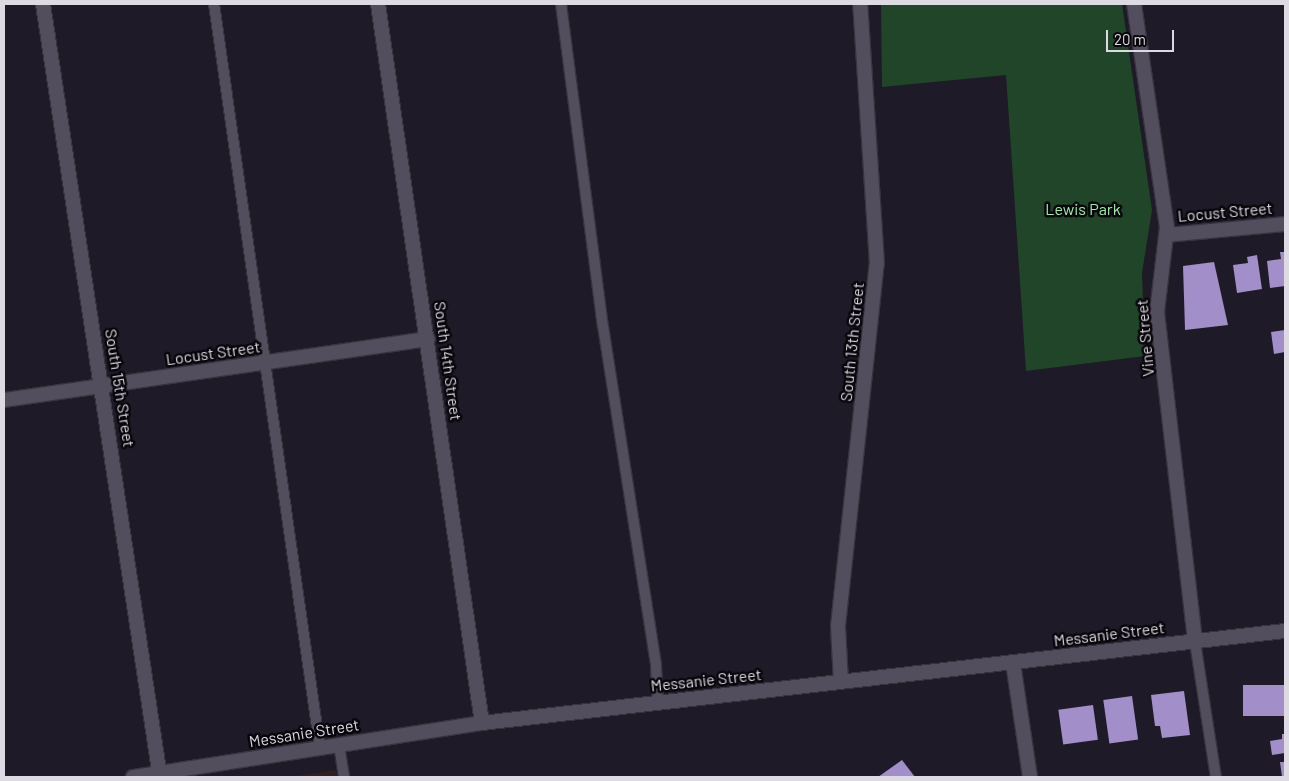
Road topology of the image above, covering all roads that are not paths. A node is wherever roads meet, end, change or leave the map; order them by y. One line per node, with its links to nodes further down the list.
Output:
1 (43, 4): 11 (street, South 15th Street)
2 (214, 4): 10 (lane)
3 (378, 4): 9 (street, South 14th Street)
4 (561, 4): 17 (lane)
5 (860, 4): 16 (street, South 13th Street)
6 (1134, 4): 8 (street, Vine Street)
7 (1285, 224): 8 (street, Locust Street)
8 (1168, 235): 14 (street, Vine Street)
9 (428, 339): 10 (street, Locust Street); 18 (street, South 14th Street)
10 (268, 364): 11 (street, Locust Street); 20 (lane)
11 (102, 386): 12 (street, Locust Street); 21 (street, South 15th Street)
12 (4, 400)
13 (1285, 630): 14 (street, Messanie Street)
14 (1195, 642): 15 (street, Messanie Street); 25 (lane)
15 (1013, 663): 16 (street, Messanie Street); 24 (street)
16 (841, 682): 17 (street, Messanie Street)
17 (658, 703): 18 (street, Messanie Street)
18 (482, 723): 19 (street, Messanie Street)
19 (339, 745): 20 (street, Messanie Street); 23 (lane)
20 (320, 748): 21 (street, Messanie Street)
21 (160, 775): 22 (street, Messanie Street)
22 (133, 777)
23 (344, 777)
24 (1030, 777)
25 (1216, 777)

